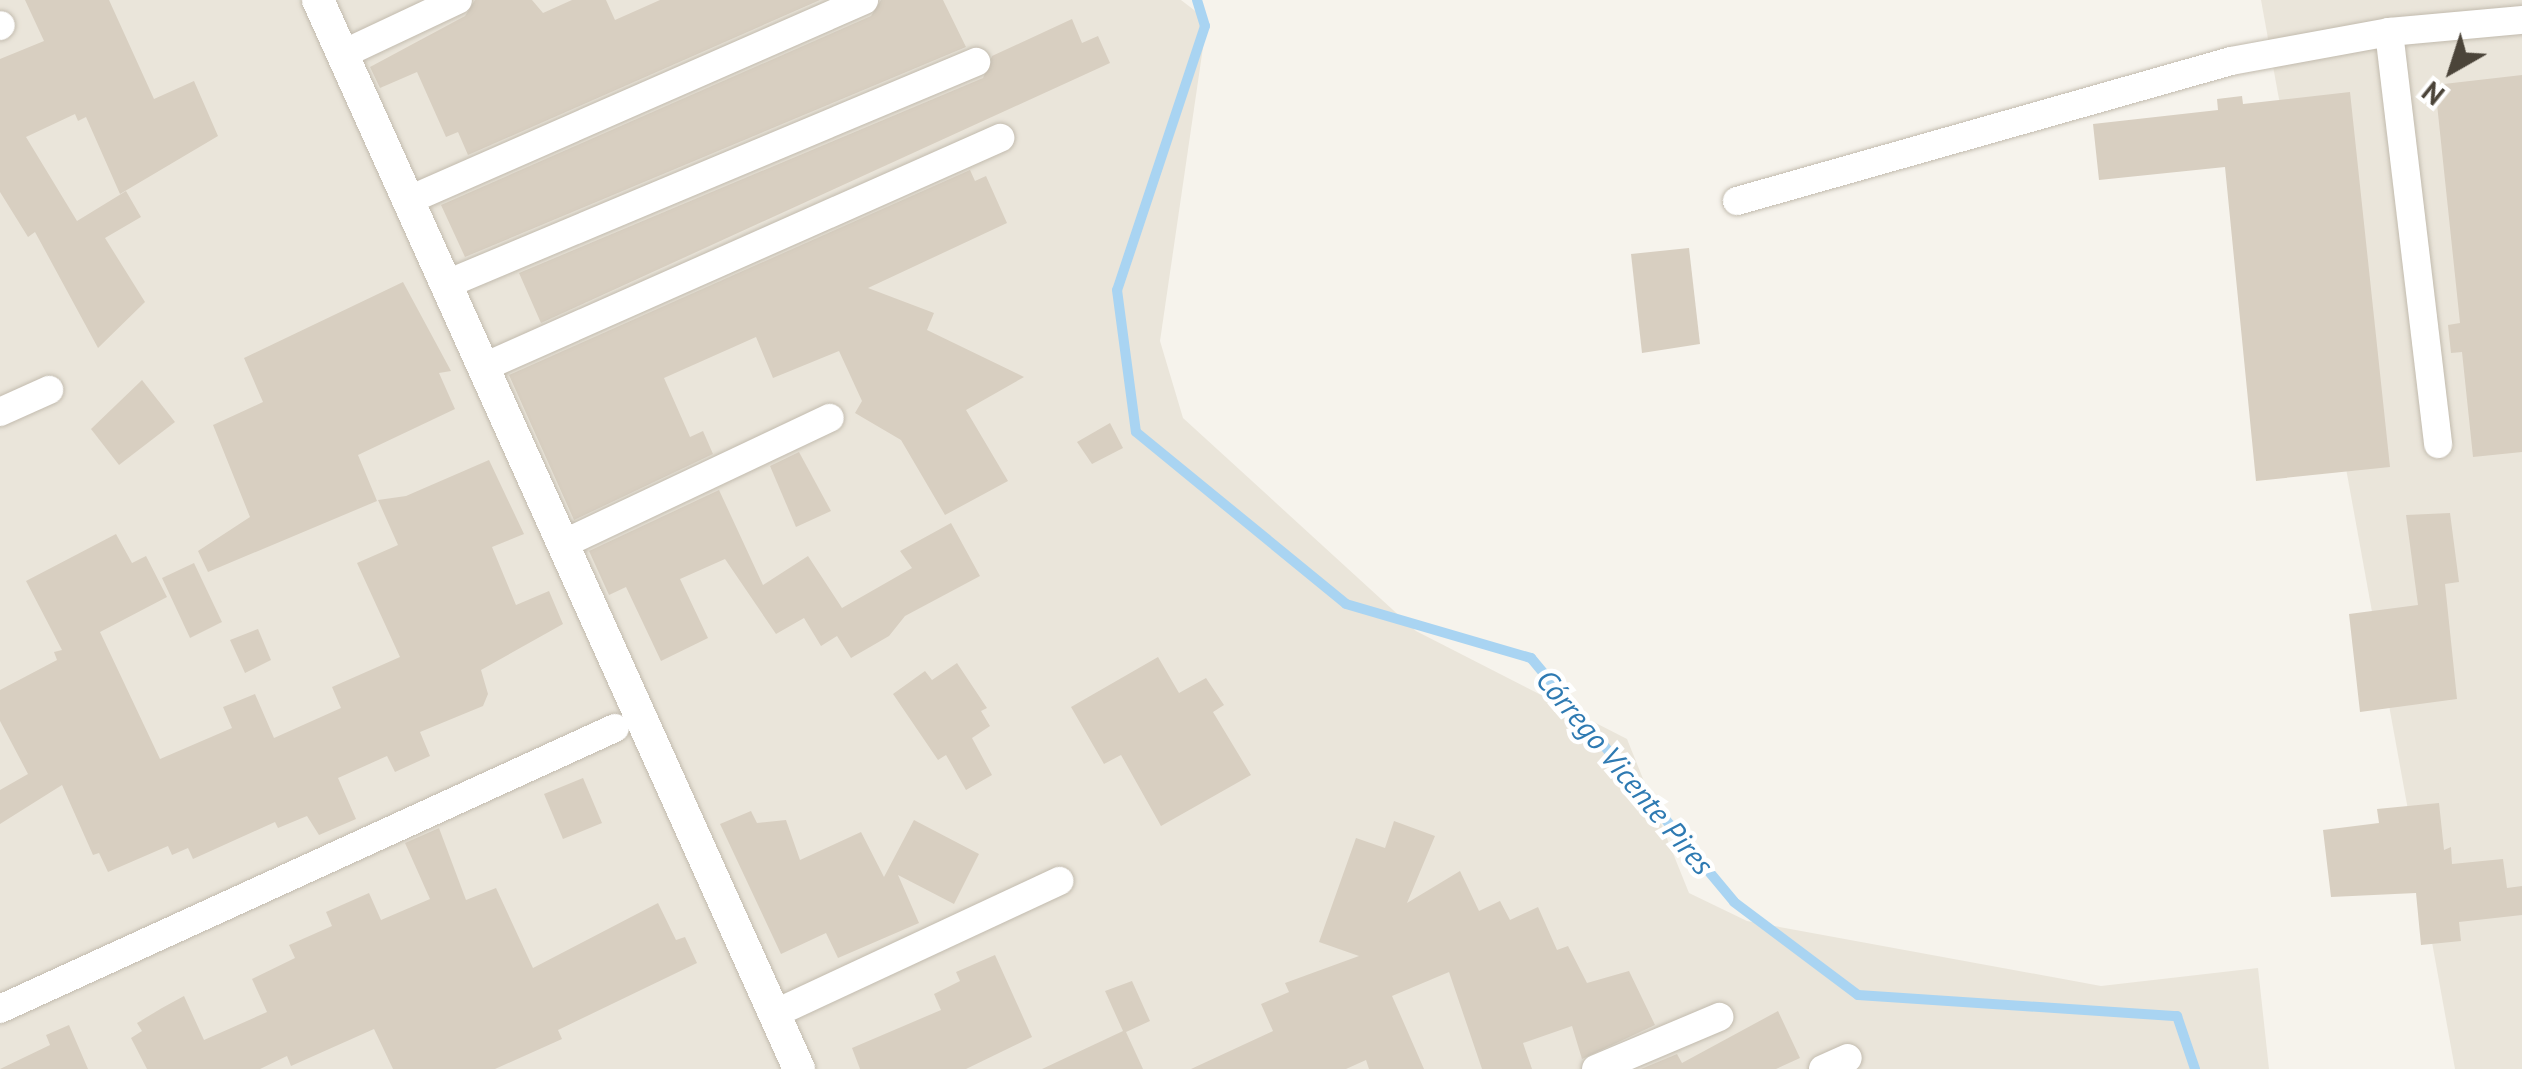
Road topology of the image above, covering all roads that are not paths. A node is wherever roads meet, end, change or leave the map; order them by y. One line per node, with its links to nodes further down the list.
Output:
1 (318, 0): 6 (street)
2 (458, 0): 6 (street)
3 (864, 0): 9 (street)
4 (2522, 20): 5 (street)
5 (2389, 32): 10 (street); 16 (street)
6 (342, 54): 9 (street)
7 (976, 62): 11 (street)
8 (1000, 138): 12 (street)
9 (409, 200): 11 (street)
10 (1737, 201)
11 (447, 284): 12 (street)
12 (484, 367): 17 (street)
13 (49, 390): 14 (street)
14 (0, 412)
15 (830, 418): 17 (street)
16 (2438, 444)
17 (563, 544): 21 (street)
18 (615, 728): 20 (street)
19 (1059, 880): 21 (street)
20 (0, 1009)
21 (774, 1014): 23 (street)
22 (1718, 1017): 24 (street)
23 (799, 1069)
24 (1596, 1069)

